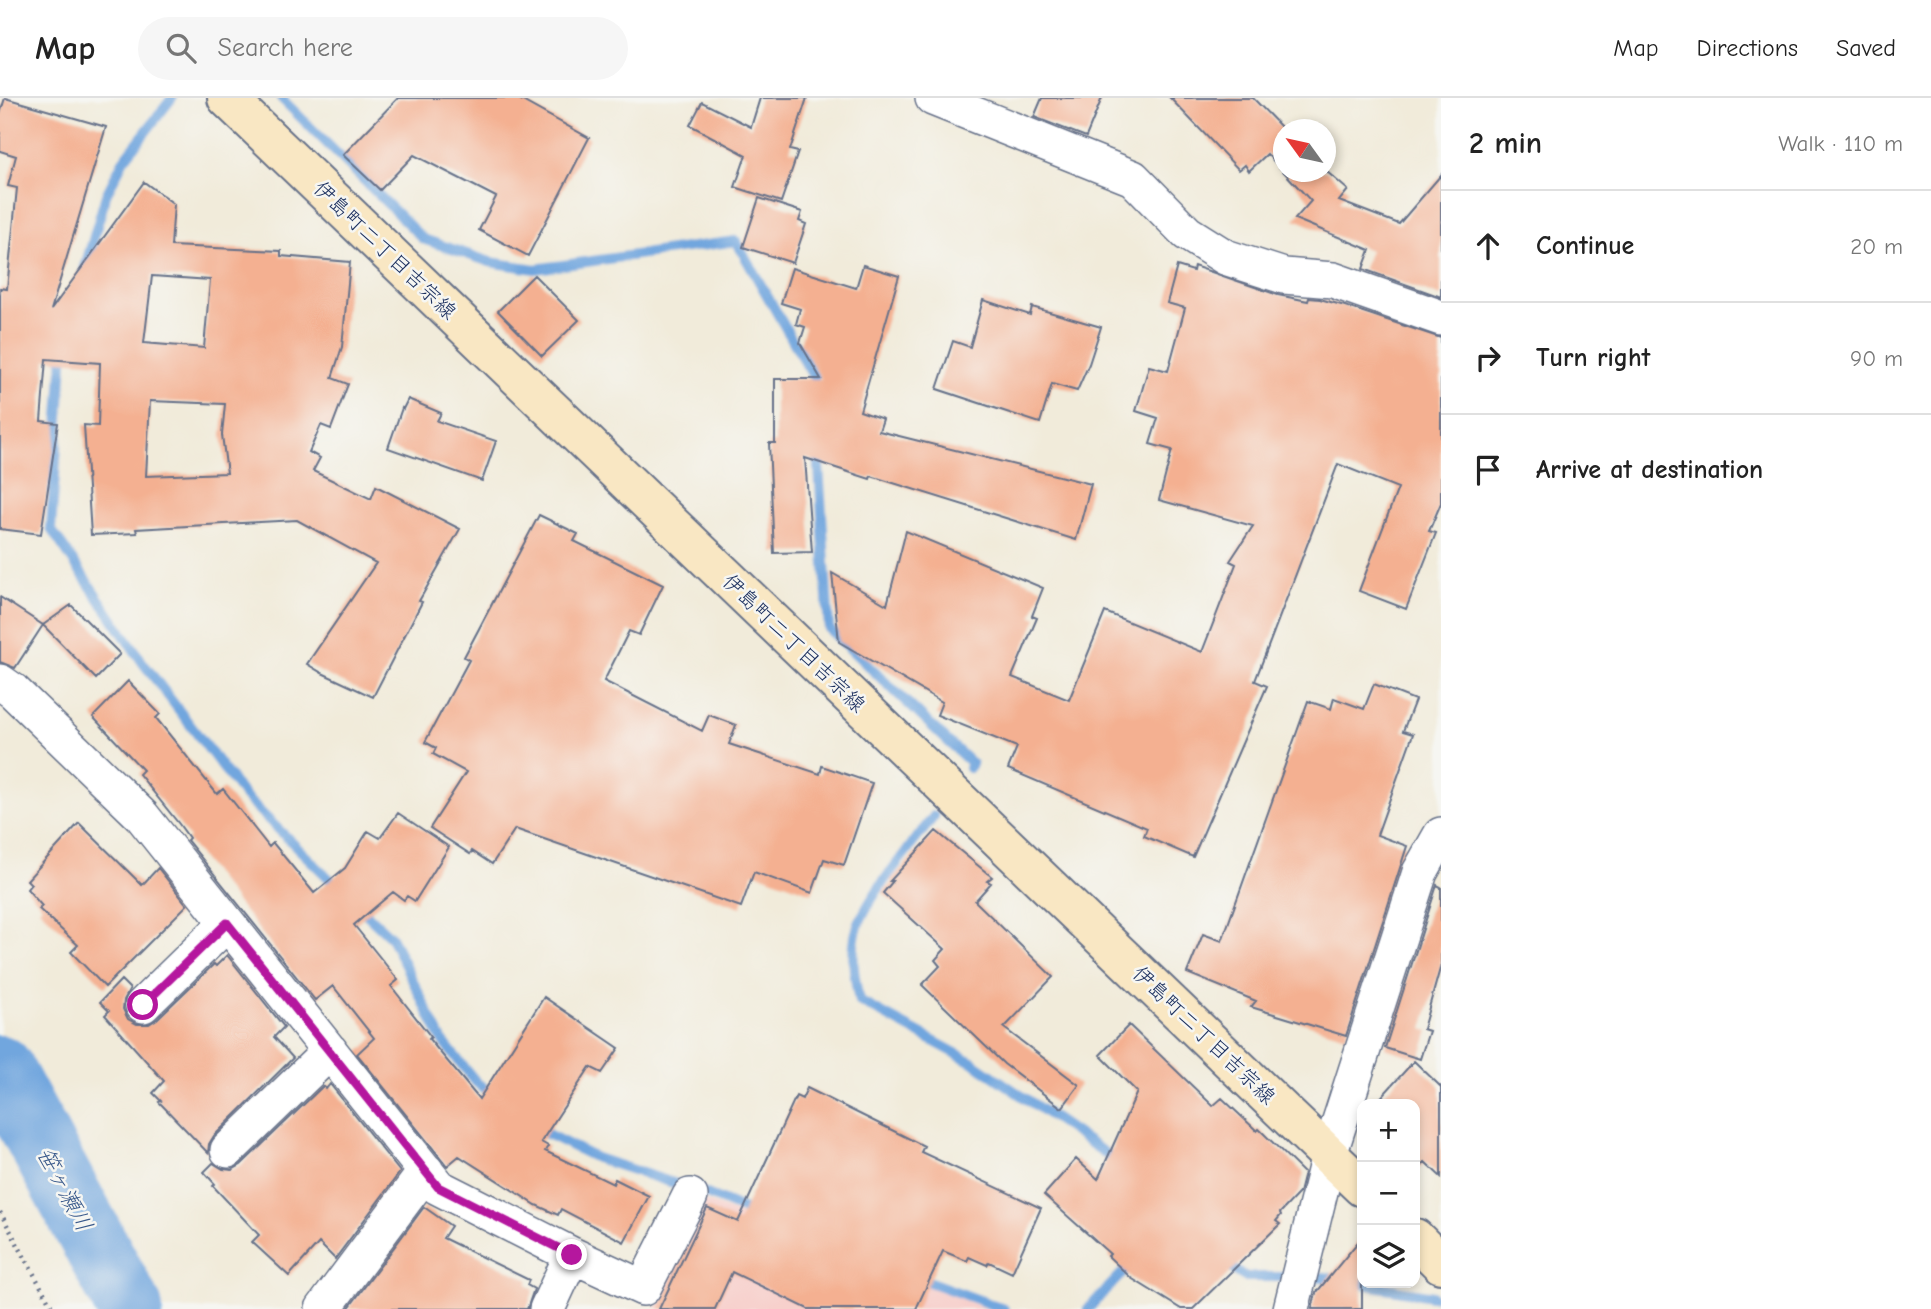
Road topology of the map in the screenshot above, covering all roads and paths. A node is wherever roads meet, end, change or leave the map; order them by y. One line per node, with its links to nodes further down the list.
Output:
1 (227, 98): 10 (street, 伊島町二丁目吉宗線)
2 (933, 98): 3 (street)
3 (1441, 318)
4 (0, 682): 6 (street)
5 (1441, 835): 10 (street)
6 (227, 923): 7 (street); 8 (street)
7 (143, 1005)
8 (330, 1051): 9 (street); 11 (street)
9 (228, 1150)
10 (1329, 1155): 12 (street, 伊島町二丁目吉宗線); 18 (street)
11 (426, 1171): 16 (street); 20 (street)
12 (1357, 1182)
13 (690, 1196): 16 (street)
14 (0, 1212): 19 (path)
15 (1420, 1243): 17 (street)
16 (572, 1255): 21 (street)
17 (1441, 1264)
18 (1296, 1286)
19 (52, 1309)
20 (323, 1309)
21 (547, 1309)

